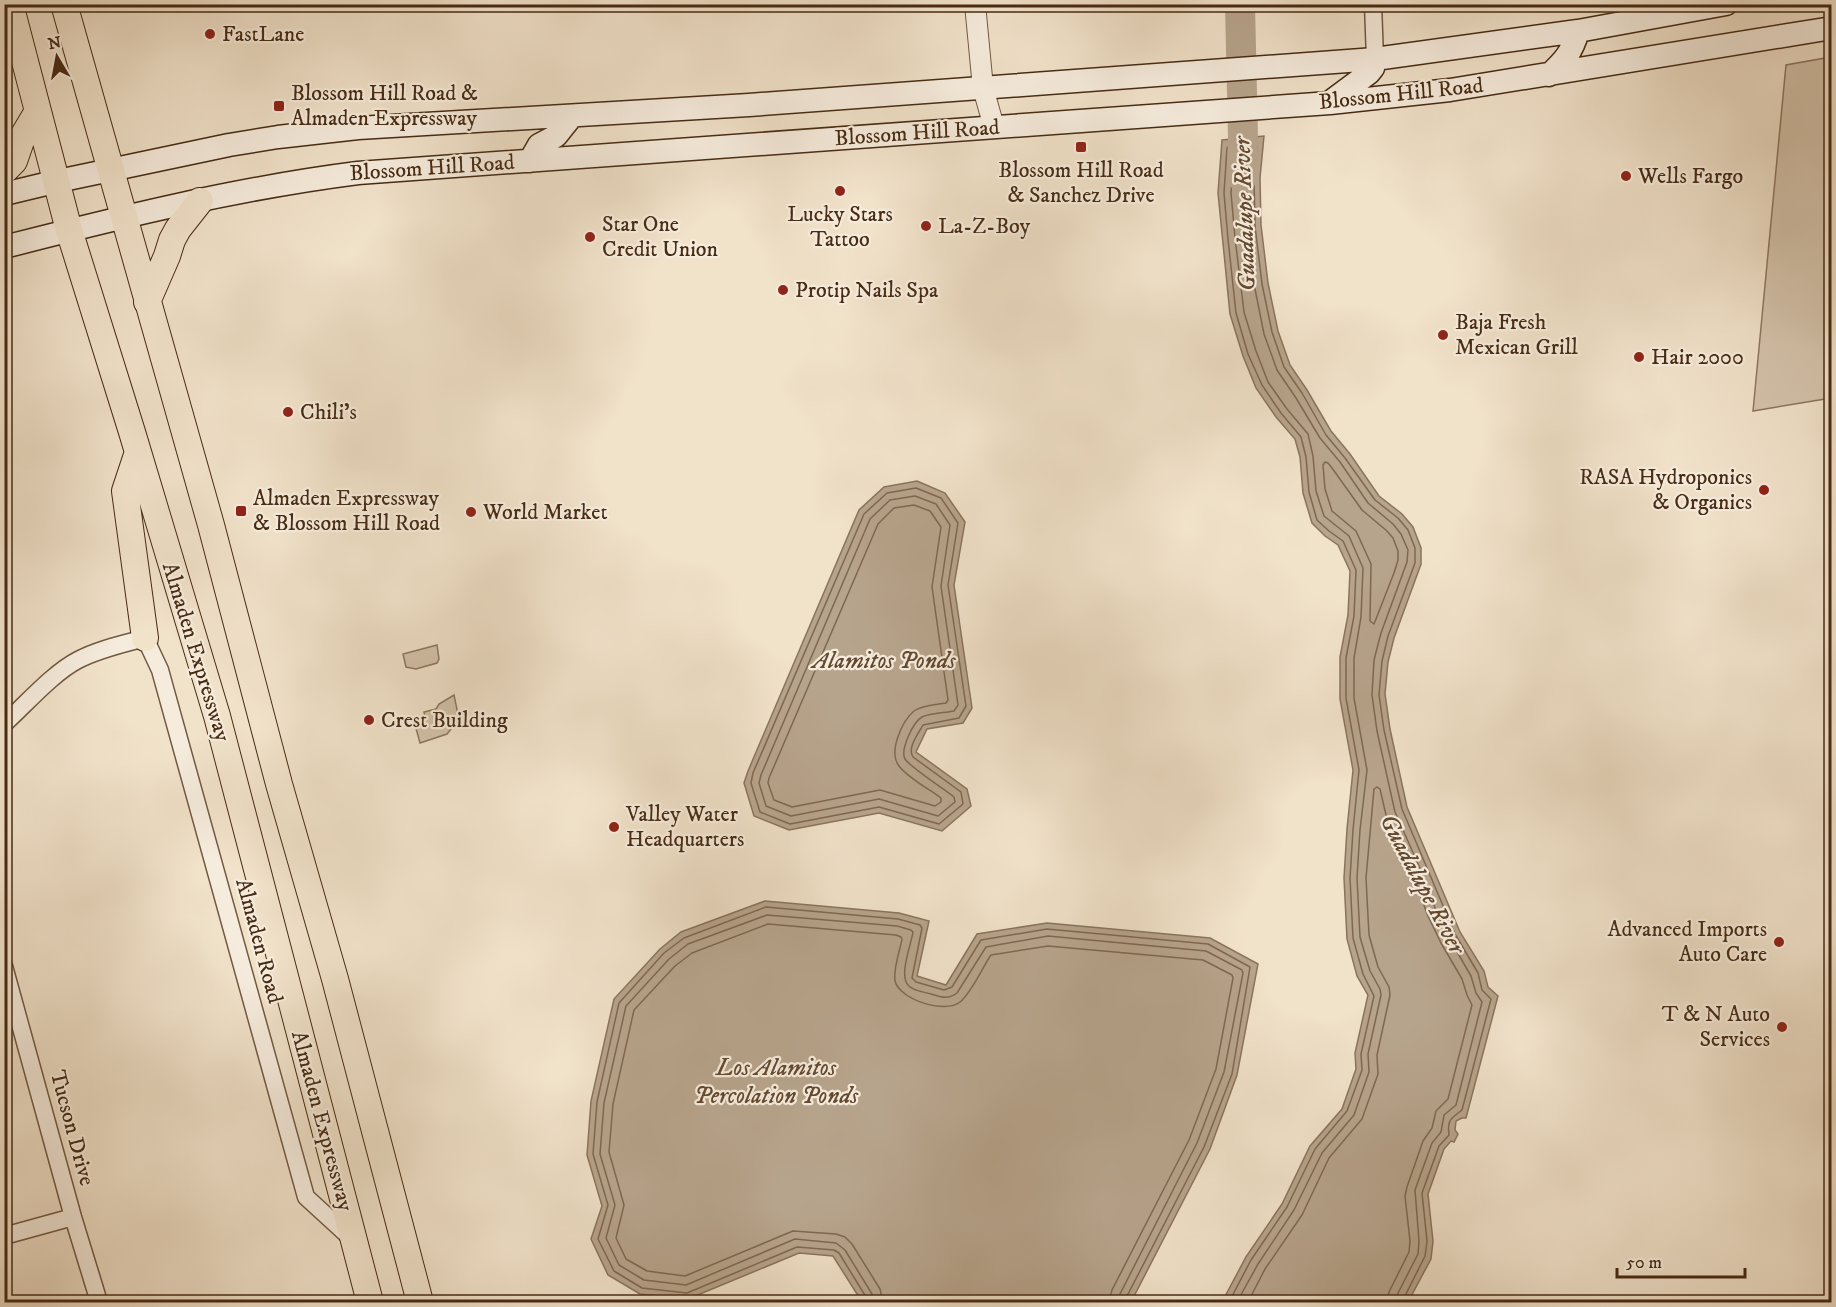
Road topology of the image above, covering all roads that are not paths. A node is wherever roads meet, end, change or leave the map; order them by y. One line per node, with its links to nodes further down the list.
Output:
1 (10, 4): 12 (main road, Almaden Expressway)
2 (64, 4): 16 (main road, Almaden Expressway)
3 (975, 4): 10 (street)
4 (1373, 4): 8 (street)
5 (1726, 4): 7 (main road, Blossom Hill Road)
6 (1832, 28): 9 (main road, Blossom Hill Road)
7 (1578, 31): 8 (main road, Blossom Hill Road); 9 (main road)
8 (1375, 59): 10 (main road, Blossom Hill Road); 11 (main road)
9 (1550, 75): 11 (main road, Blossom Hill Road)
10 (983, 88): 13 (main road, Blossom Hill Road); 14 (street)
11 (1322, 103): 14 (main road, Blossom Hill Road)
12 (39, 111): 17 (main road); 18 (main road, Almaden Expressway)
13 (572, 116): 15 (main road); 16 (main road, Blossom Hill Road)
14 (994, 127): 15 (main road, Blossom Hill Road)
15 (530, 161): 20 (main road, Blossom Hill Road)
16 (111, 170): 18 (main road, Blossom Hill Road); 21 (main road, Almaden Expressway)
17 (4, 171)
18 (58, 181): 19 (main road, Blossom Hill Road); 22 (main road, Almaden Expressway)
19 (4, 194)
20 (200, 201): 21 (main road, Blossom Hill Road); 24 (main road)
21 (124, 217): 22 (main road, Blossom Hill Road); 24 (main road, Almaden Expressway)
22 (69, 230): 23 (main road, Blossom Hill Road); 25 (main road, Almaden Expressway)
23 (4, 247)
24 (147, 302): 34 (main road, Almaden Expressway)
25 (138, 452): 26 (main road); 31 (main road, Almaden Expressway)
26 (145, 638): 27 (street); 31 (street, Almaden Road)
27 (4, 724)
28 (4, 966): 29 (street, Tucson Drive)
29 (73, 1217): 30 (street); 32 (street, Tucson Drive)
30 (4, 1236)
31 (354, 1240): 33 (main road, Almaden Expressway)
32 (99, 1302)
33 (370, 1302)
34 (420, 1302)

